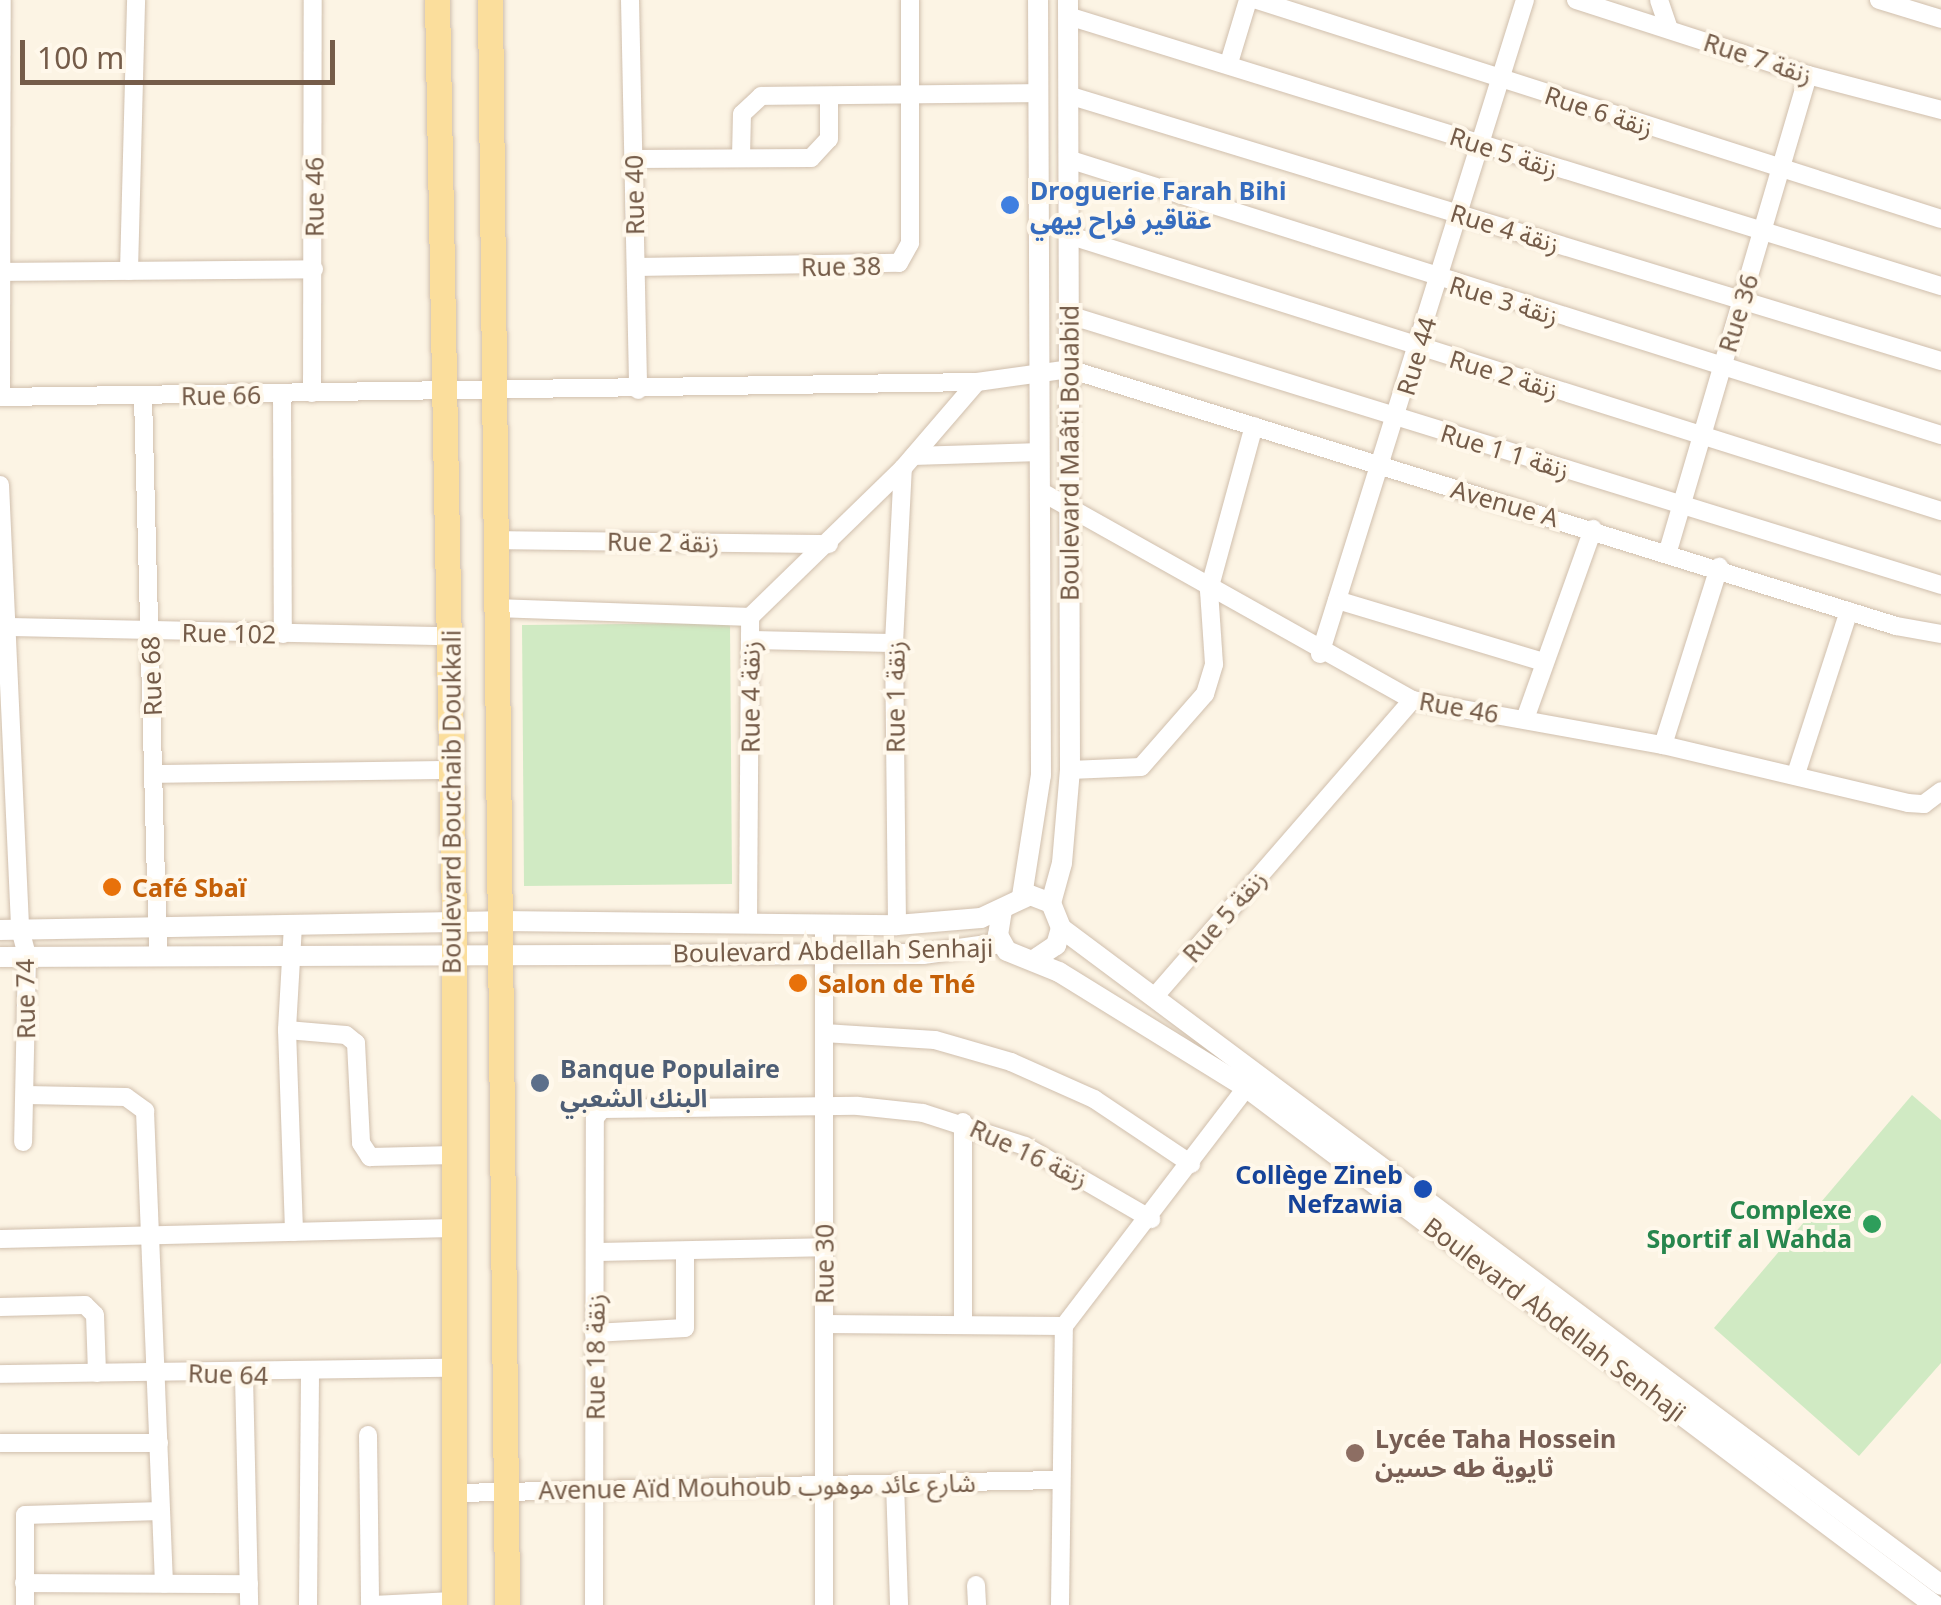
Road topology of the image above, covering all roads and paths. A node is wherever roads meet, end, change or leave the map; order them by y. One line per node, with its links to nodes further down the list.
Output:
1 (2, 0): 38 (street)
2 (136, 0): 37 (street)
3 (313, 0): 36 (street, Rue 46)
4 (437, 0): 49 (main road, Boulevard Bouchaib Doukkali)
5 (490, 0): 50 (main road, Boulevard Bouchaib Doukkali)
6 (630, 0): 27 (street, Rue 40)
7 (910, 0): 23 (street, Rue 38)
8 (1038, 0): 21 (street, Boulevard Maâti Bouabid)
9 (1248, 0): 18 (street)
10 (1257, 0): 20 (street, Rue 6 زنقة)
11 (1525, 0): 20 (street, Rue 44)
12 (1576, 0): 17 (street, Rue 7 زنقة)
13 (1659, 0): 17 (street)
14 (1880, 0): 16 (street)
15 (1068, 8): 18 (street, Rue 5 زنقة); 24 (street, Boulevard Maâti Bouabid)
16 (1941, 18)
17 (1669, 29): 19 (street, Rue 7 زنقة)
18 (1229, 62): 26 (street, Rue 5 زنقة)
19 (1808, 75): 25 (street, Rue 7 زنقة); 30 (street, Rue 36)
20 (1500, 78): 26 (street, Rue 44); 30 (street, Rue 6 زنقة)
21 (1038, 93): 23 (street); 47 (street, Boulevard Maâti Bouabid)
22 (829, 96): 23 (street); 28 (street); 28 (street)
23 (907, 96): 35 (street, Rue 38)
24 (1068, 96): 29 (street, Boulevard Maâti Bouabid); 31 (street, Rue 4 زنقة)
25 (1941, 110)
26 (1479, 144): 31 (street, Rue 44); 33 (street, Rue 5 زنقة)
27 (633, 158): 28 (street); 35 (street, Rue 40)
28 (741, 158)
29 (1068, 159): 34 (street, Boulevard Maâti Bouabid); 39 (street, Rue 3 زنقة)
30 (1778, 170): 32 (street, Rue 6 زنقة); 33 (street, Rue 36)
31 (1459, 214): 39 (street, Rue 44); 41 (street, Rue 4 زنقة)
32 (1941, 219)
33 (1762, 233): 40 (street, Rue 5 زنقة); 41 (street, Rue 36)
34 (1068, 235): 42 (street, Boulevard Maâti Bouabid); 43 (street, Rue 2 زنقة)
35 (636, 267): 51 (street, Rue 40)
36 (314, 269): 37 (street); 52 (street, Rue 46)
37 (129, 271): 38 (street)
38 (1, 272): 54 (street)
39 (1439, 280): 43 (street, Rue 44); 46 (street, Rue 3 زنقة)
40 (1941, 286)
41 (1741, 301): 44 (street, Rue 4 زنقة); 46 (street, Rue 36)
42 (1069, 315): 45 (street, Boulevard Maâti Bouabid); 56 (street, Rue 1 زنقة 1)
43 (1419, 347): 56 (street, Rue 44); 59 (street, Rue 2 زنقة)
44 (1941, 362)
45 (1069, 368): 47 (street); 57 (street, Avenue A); 66 (street, Boulevard Maâti Bouabid)
46 (1721, 368): 58 (street, Rue 3 زنقة); 59 (street, Rue 36)
47 (1037, 376): 48 (street); 60 (street, Boulevard Maâti Bouabid)
48 (977, 382): 51 (street, Rue 66); 61 (street, Rue 4 زنقة)
49 (443, 390): 50 (street, Rue 66); 52 (street, Rue 66); 84 (main road, Boulevard Bouchaib Doukkali)
50 (497, 390): 51 (street, Rue 66); 69 (main road, Boulevard Bouchaib Doukkali)
51 (638, 390)
52 (312, 393): 53 (street, Rue 66)
53 (282, 394): 55 (street, Rue 66); 82 (street)
54 (0, 397): 55 (street, Rue 66)
55 (143, 397): 81 (street, Rue 68)
56 (1398, 418): 62 (street, Rue 44); 65 (street, Rue 1 زنقة 1)
57 (1254, 426): 62 (street, Avenue A); 75 (street)
58 (1941, 434)
59 (1700, 435): 65 (street, Rue 36); 67 (street, Rue 2 زنقة)
60 (1040, 452): 61 (street); 64 (street, Boulevard Maâti Bouabid)
61 (908, 462): 70 (street, Rue 4 زنقة); 86 (street, Rue 1 زنقة)
62 (1381, 467): 68 (street, Avenue A); 76 (street, Rue 44)
63 (0, 485): 71 (street, Rue 74)
64 (1040, 491): 66 (street, Rue 46); 98 (street, Boulevard Maâti Bouabid)
65 (1680, 505): 72 (street, Rue 36); 74 (street, Rue 1 زنقة 1)
66 (1069, 508): 75 (street, Rue 46); 93 (street, Boulevard Maâti Bouabid)
67 (1941, 510)
68 (1593, 530): 72 (street, Avenue A); 88 (street)
69 (498, 540): 70 (street, Rue 2 زنقة); 77 (main road, Boulevard Bouchaib Doukkali)
70 (829, 544): 79 (street, Rue 4 زنقة)
71 (3, 550): 80 (street, Rue 74)
72 (1668, 551): 73 (street, Avenue A)
73 (1718, 567): 78 (street, Avenue A); 91 (street)
74 (1941, 586)
75 (1209, 590): 87 (street, Rue 46); 93 (street)
76 (1338, 600): 87 (street, Rue 44); 88 (street)
77 (498, 608): 79 (street); 101 (main road, Boulevard Bouchaib Doukkali)
78 (1849, 611): 83 (street, Avenue A); 95 (street)
79 (750, 618): 85 (street, Rue 4 زنقة)
80 (8, 627): 81 (street, Rue 102); 96 (street, Rue 74)
81 (149, 631): 82 (street, Rue 102); 94 (street, Rue 68)
82 (283, 634): 84 (street, Rue 102)
83 (1941, 634)
84 (450, 636): 92 (main road, Boulevard Bouchaib Doukkali)
85 (750, 640): 86 (street); 103 (street, Rue 4 زنقة)
86 (894, 642): 106 (street, Rue 1 زنقة)
87 (1320, 654): 89 (street, Rue 46)
88 (1544, 662): 90 (street)
89 (1412, 700): 90 (street, Rue 46); 118 (street, Rue 5 زنقة)
90 (1525, 719): 91 (street, Rue 46)
91 (1663, 745): 95 (street, Rue 46)
92 (452, 770): 94 (street); 102 (main road, Boulevard Bouchaib Doukkali)
93 (1070, 770): 100 (street, Boulevard Maâti Bouabid)
94 (154, 774): 107 (street, Rue 68)
95 (1796, 774): 97 (street, Rue 46)
96 (6, 782): 108 (street, Rue 74)
97 (1941, 791)
98 (1022, 896): 99 (street, Boulevard Abdellah Senhaji); 100 (street, Boulevard Abdellah Senhaji)
99 (1002, 910): 106 (street, Boulevard Abdellah Senhaji); 109 (street)
100 (1057, 916): 117 (street, Boulevard Maâti Bouabid); 118 (street, Boulevard Abdellah Senhaji)
101 (498, 921): 102 (street, Boulevard Abdellah Senhaji); 103 (street, Boulevard Abdellah Senhaji); 111 (main road, Boulevard Bouchaib Doukkali)
102 (454, 922): 105 (street, Boulevard Abdellah Senhaji); 110 (main road, Boulevard Bouchaib Doukkali)
103 (748, 923): 104 (street, Boulevard Abdellah Senhaji)
104 (824, 924): 106 (street, Boulevard Abdellah Senhaji); 112 (street, Rue 30)
105 (293, 925): 107 (street, Boulevard Abdellah Senhaji); 116 (street)
106 (897, 925)
107 (156, 928): 108 (street, Boulevard Abdellah Senhaji); 115 (street, Rue 68)
108 (10, 929): 114 (street, Rue 74)
109 (1000, 943): 112 (street, Boulevard Abdellah Senhaji); 117 (street, Boulevard Abdellah Senhaji)
110 (452, 952): 111 (street, Boulevard Abdellah Senhaji); 116 (street, Boulevard Abdellah Senhaji); 127 (main road, Boulevard Bouchaib Doukkali)
111 (498, 952): 112 (street, Boulevard Abdellah Senhaji); 156 (main road, Boulevard Bouchaib Doukkali)
112 (824, 952): 120 (street, Rue 30)
113 (0, 956): 114 (street, Boulevard Abdellah Senhaji)
114 (27, 956): 115 (street, Boulevard Abdellah Senhaji); 122 (street, Rue 74)
115 (158, 956): 116 (street, Boulevard Abdellah Senhaji)
116 (290, 956): 119 (street)
117 (1035, 959): 121 (street, Boulevard Abdellah Senhaji)
118 (1155, 996): 121 (street, Boulevard Abdellah Senhaji)
119 (288, 1030): 127 (street); 131 (street)
120 (824, 1033): 123 (street, Rue 30); 128 (street)
121 (1252, 1081): 128 (street); 162 (street, Boulevard Abdellah Senhaji); 174 (street, Boulevard Abdellah Senhaji)
122 (26, 1095): 126 (street, Rue 74); 132 (street)
123 (824, 1105): 124 (street, Rue 16 زنقة); 125 (street, Rue 16 زنقة); 134 (street, Rue 30)
124 (599, 1111): 136 (street, Rue 18 زنقة)
125 (963, 1122): 129 (street, Rue 16 زنقة); 139 (street)
126 (22, 1142)
127 (454, 1155): 130 (main road, Boulevard Bouchaib Doukkali)
128 (1192, 1164): 129 (street)
129 (1151, 1219): 140 (street)
130 (454, 1228): 131 (street); 142 (main road, Boulevard Bouchaib Doukkali)
131 (294, 1232): 132 (street)
132 (150, 1235): 133 (street); 143 (street)
133 (0, 1239)
134 (824, 1247): 135 (street); 138 (street, Rue 30)
135 (685, 1251): 136 (street); 141 (street)
136 (595, 1252): 141 (street, Rue 18 زنقة)
137 (0, 1307): 144 (street)
138 (824, 1324): 139 (street); 153 (street, Rue 30)
139 (963, 1325): 140 (street)
140 (1064, 1326): 151 (street)
141 (594, 1333): 154 (street, Rue 18 زنقة)
142 (456, 1368): 146 (street, Rue 64); 155 (main road, Boulevard Bouchaib Doukkali)
143 (156, 1372): 144 (street, Rue 64); 147 (street, Rue 64); 150 (street)
144 (97, 1373): 145 (street, Rue 64)
145 (0, 1374)
146 (310, 1375): 147 (street, Rue 64); 166 (street)
147 (244, 1376): 160 (street)
148 (368, 1435): 167 (street)
149 (0, 1443): 150 (street)
150 (159, 1443): 157 (street)
151 (1058, 1480): 152 (street, Avenue Aïd Mouhoub شارع عائد موهوب); 173 (street)
152 (894, 1483): 153 (street, Avenue Aïd Mouhoub شارع عائد موهوب); 171 (street)
153 (824, 1484): 154 (street, Avenue Aïd Mouhoub شارع عائد موهوب); 170 (street, Rue 30)
154 (594, 1490): 156 (street, Avenue Aïd Mouhoub شارع عائد موهوب); 169 (street, Rue 18 زنقة)
155 (456, 1492): 156 (street, Avenue Aïd Mouhoub شارع عائد موهوب); 163 (main road, Boulevard Bouchaib Doukkali)
156 (506, 1492): 168 (main road, Boulevard Bouchaib Doukkali)
157 (162, 1511): 158 (street); 159 (street)
158 (24, 1583): 159 (street); 164 (street)
159 (164, 1584): 160 (street)
160 (249, 1584): 165 (street)
161 (976, 1584): 172 (street)
162 (1941, 1585)
163 (454, 1603): 167 (street)
164 (24, 1605)
165 (249, 1605)
166 (308, 1605)
167 (371, 1605)
168 (507, 1605)
169 (594, 1605)
170 (824, 1605)
171 (899, 1605)
172 (976, 1605)
173 (1060, 1605)
174 (1934, 1605)

